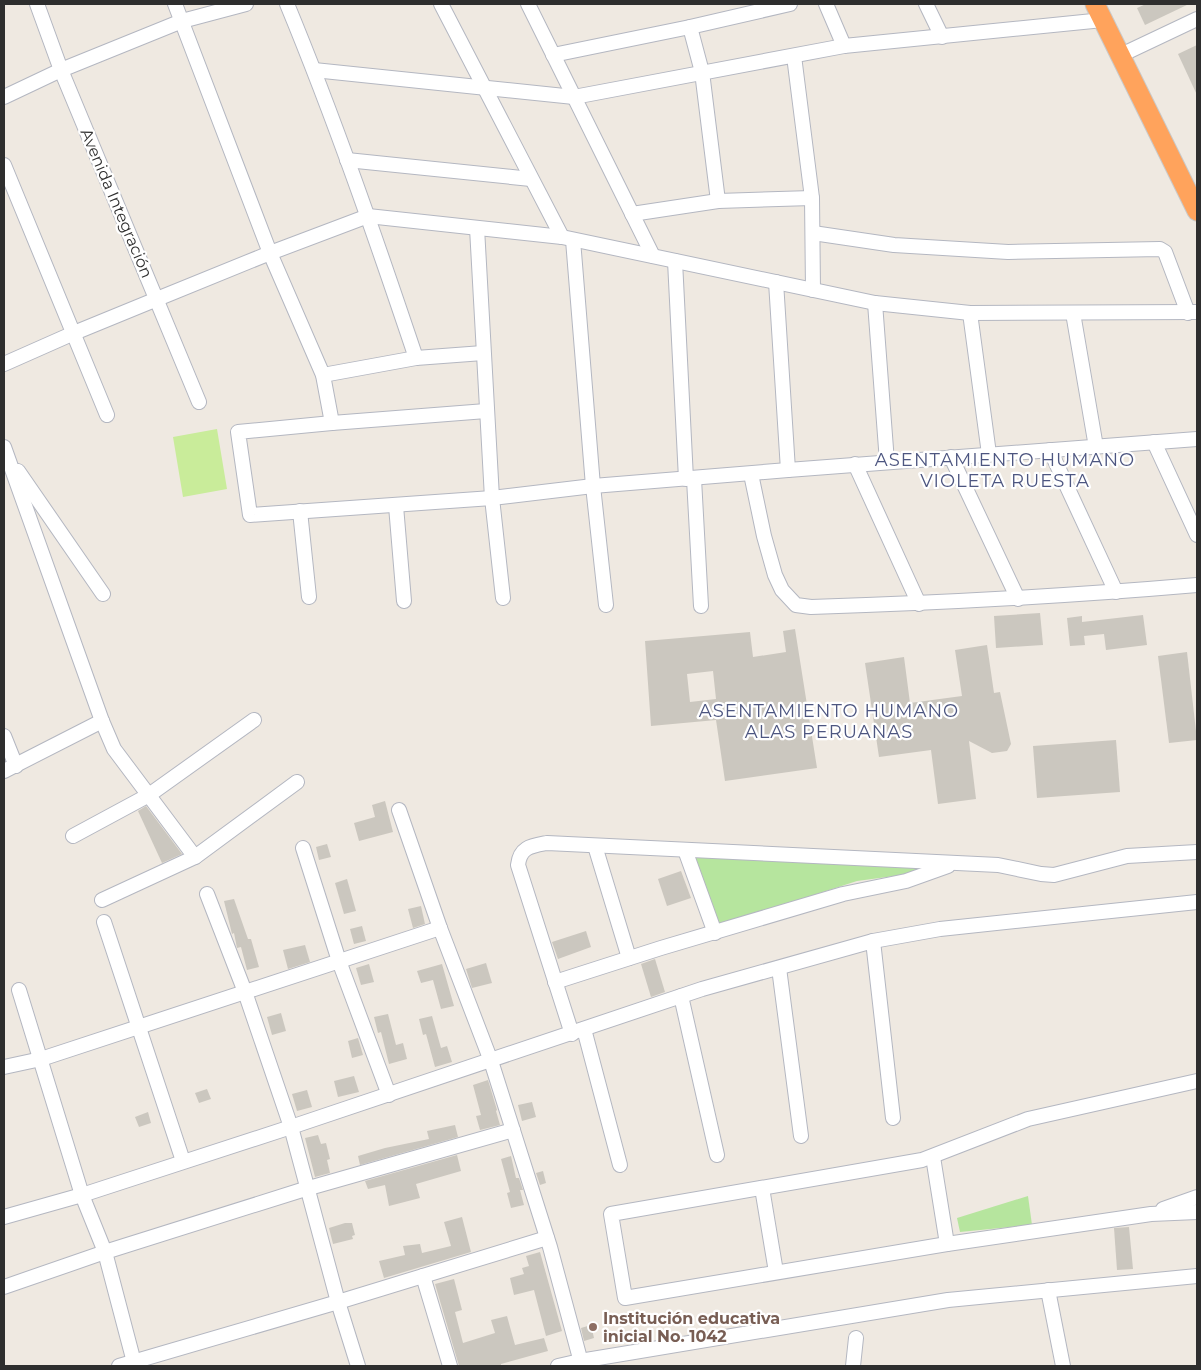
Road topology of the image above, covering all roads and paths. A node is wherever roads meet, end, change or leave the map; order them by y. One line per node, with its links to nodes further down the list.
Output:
1 (37, 4): 19 (street, Avenida Integración)
2 (175, 4): 12 (street)
3 (246, 4): 12 (street)
4 (287, 4): 20 (street)
5 (441, 4): 22 (street)
6 (528, 4): 16 (street)
7 (790, 4): 13 (street)
8 (826, 4): 15 (street)
9 (926, 4): 14 (street)
10 (1099, 12): 14 (street); 18 (highway)
11 (1197, 19): 18 (street)
12 (182, 21): 19 (street); 36 (street)
13 (690, 27): 16 (street); 21 (street)
14 (942, 36): 15 (street)
15 (844, 46): 17 (street)
16 (553, 55): 24 (street)
17 (794, 56): 21 (street); 28 (street)
18 (1121, 56): 30 (highway)
19 (61, 70): 23 (street); 41 (street, Avenida Integración)
20 (314, 70): 22 (street); 25 (street)
21 (702, 72): 24 (street); 29 (street)
22 (484, 88): 24 (street); 27 (street)
23 (4, 97)
24 (574, 97): 31 (street)
25 (347, 160): 27 (street); 32 (street)
26 (4, 166): 46 (street)
27 (531, 179): 35 (street)
28 (812, 198): 29 (street); 34 (street)
29 (718, 201): 31 (street)
30 (1197, 211)
31 (632, 214): 37 (street)
32 (368, 216): 33 (street); 36 (street); 48 (street)
33 (476, 228): 35 (street); 47 (street)
34 (813, 233): 40 (street); 45 (street)
35 (567, 238): 37 (street); 67 (street)
36 (270, 253): 41 (street); 50 (street)
37 (653, 256): 38 (street)
38 (675, 261): 39 (street); 66 (street)
39 (776, 282): 40 (street); 64 (street)
40 (813, 290): 42 (street)
41 (157, 298): 46 (street); 51 (street, Avenida Integración)
42 (875, 302): 44 (street); 62 (street)
43 (1073, 312): 44 (street); 45 (street); 57 (street)
44 (970, 313): 60 (street)
45 (1193, 313)
46 (74, 333): 49 (street); 53 (street)
47 (483, 353): 48 (street); 52 (street)
48 (416, 358): 50 (street)
49 (4, 364)
50 (322, 375): 54 (street)
51 (199, 402)
52 (486, 411): 54 (street); 68 (street)
53 (107, 415)
54 (332, 423): 70 (street)
55 (1197, 439): 56 (street)
56 (1154, 442): 57 (street); 71 (street)
57 (1096, 447): 58 (street)
58 (1050, 450): 60 (street); 73 (street)
59 (5, 453): 74 (street); 83 (street)
60 (989, 454): 61 (street)
61 (951, 457): 62 (street); 77 (street)
62 (887, 462): 63 (street)
63 (855, 464): 64 (street); 79 (street)
64 (788, 470): 65 (street)
65 (751, 474): 66 (street); 79 (street)
66 (690, 479): 67 (street); 81 (street)
67 (593, 486): 68 (street); 80 (street)
68 (492, 498): 69 (street); 76 (street)
69 (396, 506): 70 (street); 78 (street)
70 (300, 511): 75 (street)
71 (1197, 534)
72 (1197, 585): 73 (street)
73 (1116, 592): 77 (street)
74 (103, 594)
75 (309, 597)
76 (503, 598)
77 (1018, 598): 79 (street)
78 (404, 601)
79 (919, 604)
80 (606, 605)
81 (701, 606)
82 (254, 720): 87 (street)
83 (102, 721): 85 (street); 87 (street)
84 (4, 736): 85 (street)
85 (10, 769)
86 (297, 782): 94 (street)
87 (149, 795): 89 (street); 94 (street)
88 (398, 810): 100 (street)
89 (73, 836)
90 (595, 846): 92 (street); 103 (street); 106 (street)
91 (303, 848): 104 (street)
92 (684, 850): 95 (street); 101 (street)
93 (1197, 852): 95 (street)
94 (195, 857): 97 (street)
95 (955, 863): 101 (street)
96 (207, 894): 108 (street)
97 (102, 900)
98 (1197, 902): 102 (street)
99 (104, 922): 110 (street)
100 (440, 928): 104 (street); 113 (street)
101 (715, 933): 103 (street)
102 (873, 941): 105 (street); 117 (street)
103 (630, 958): 106 (street)
104 (339, 961): 108 (street); 116 (street)
105 (779, 968): 109 (street); 120 (street)
106 (555, 982): 111 (street)
107 (19, 990): 112 (street)
108 (245, 992): 110 (street); 118 (street)
109 (681, 996): 111 (street); 121 (street)
110 (138, 1027): 112 (street); 123 (street)
111 (578, 1032): 113 (street); 124 (street)
112 (41, 1059): 114 (street); 127 (street)
113 (492, 1061): 116 (street); 119 (street)
114 (4, 1066)
115 (1197, 1081): 122 (street)
116 (388, 1096): 118 (street)
117 (892, 1118)
118 (291, 1127): 123 (street); 125 (street)
119 (513, 1130): 125 (street); 132 (street)
120 (801, 1136)
121 (717, 1155)
122 (933, 1157): 126 (street); 133 (street)
123 (182, 1161): 127 (street)
124 (620, 1165)
125 (307, 1188): 134 (street); 140 (street)
126 (762, 1188): 135 (street); 135 (street)
127 (82, 1195): 131 (street); 134 (street)
128 (1197, 1197): 130 (street)
129 (1197, 1212): 130 (street)
130 (1150, 1214): 133 (street)
131 (4, 1217)
132 (547, 1238): 136 (street); 142 (street)
133 (947, 1244): 135 (street)
134 (105, 1252): 138 (street); 143 (street)
135 (776, 1272)
136 (423, 1276): 140 (street); 146 (street)
137 (1197, 1276): 139 (street)
138 (4, 1287)
139 (1048, 1290): 142 (street); 149 (street)
140 (338, 1302): 143 (street); 145 (street)
141 (856, 1338): 148 (street)
142 (581, 1363): 147 (street)
143 (134, 1364): 144 (street)
144 (119, 1366)
145 (358, 1366)
146 (450, 1366)
147 (558, 1366)
148 (853, 1366)
149 (1062, 1366)

